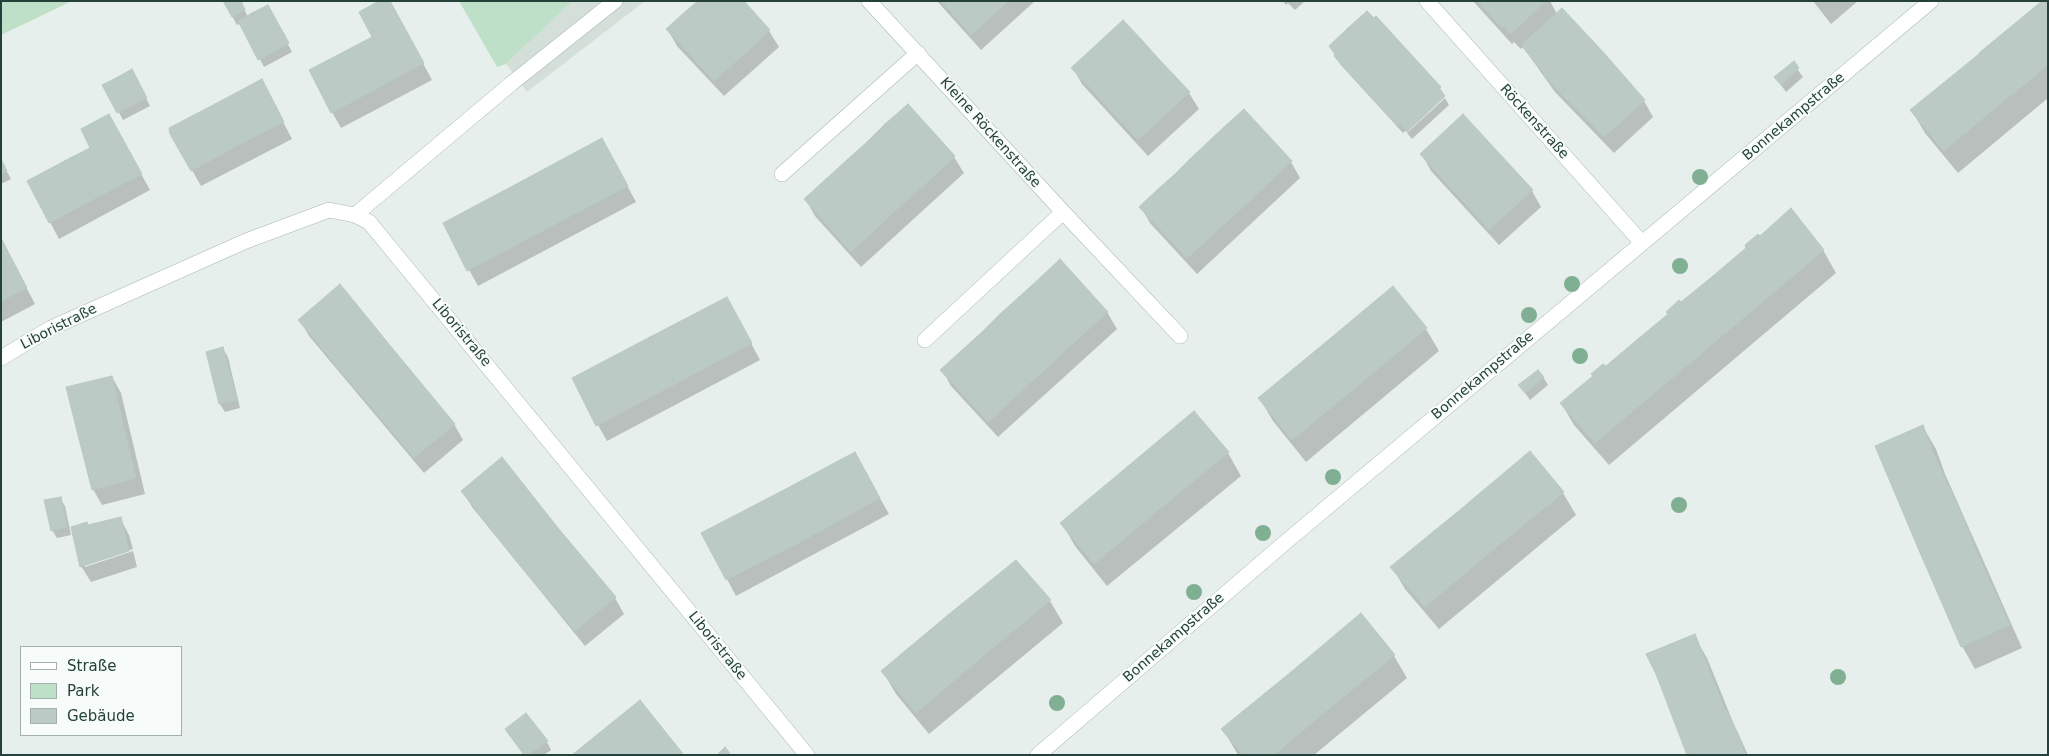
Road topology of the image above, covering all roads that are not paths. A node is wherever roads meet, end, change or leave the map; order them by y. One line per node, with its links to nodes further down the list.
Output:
1 (615, 1): 8 (street)
2 (869, 1): 5 (street, Kleine Röckenstraße)
3 (1427, 1): 9 (street, Röckenstraße)
4 (1930, 1): 9 (street, Bonnekampstraße)
5 (918, 53): 6 (street); 7 (street, Kleine Röckenstraße)
6 (782, 174)
7 (1063, 212): 10 (street, Kleine Röckenstraße); 11 (street)
8 (355, 215): 12 (street, Liboristraße); 13 (street, Liboristraße)
9 (1642, 243): 14 (street, Bonnekampstraße)
10 (1180, 336)
11 (925, 340)
12 (1, 358)
13 (807, 755)
14 (1038, 755)

